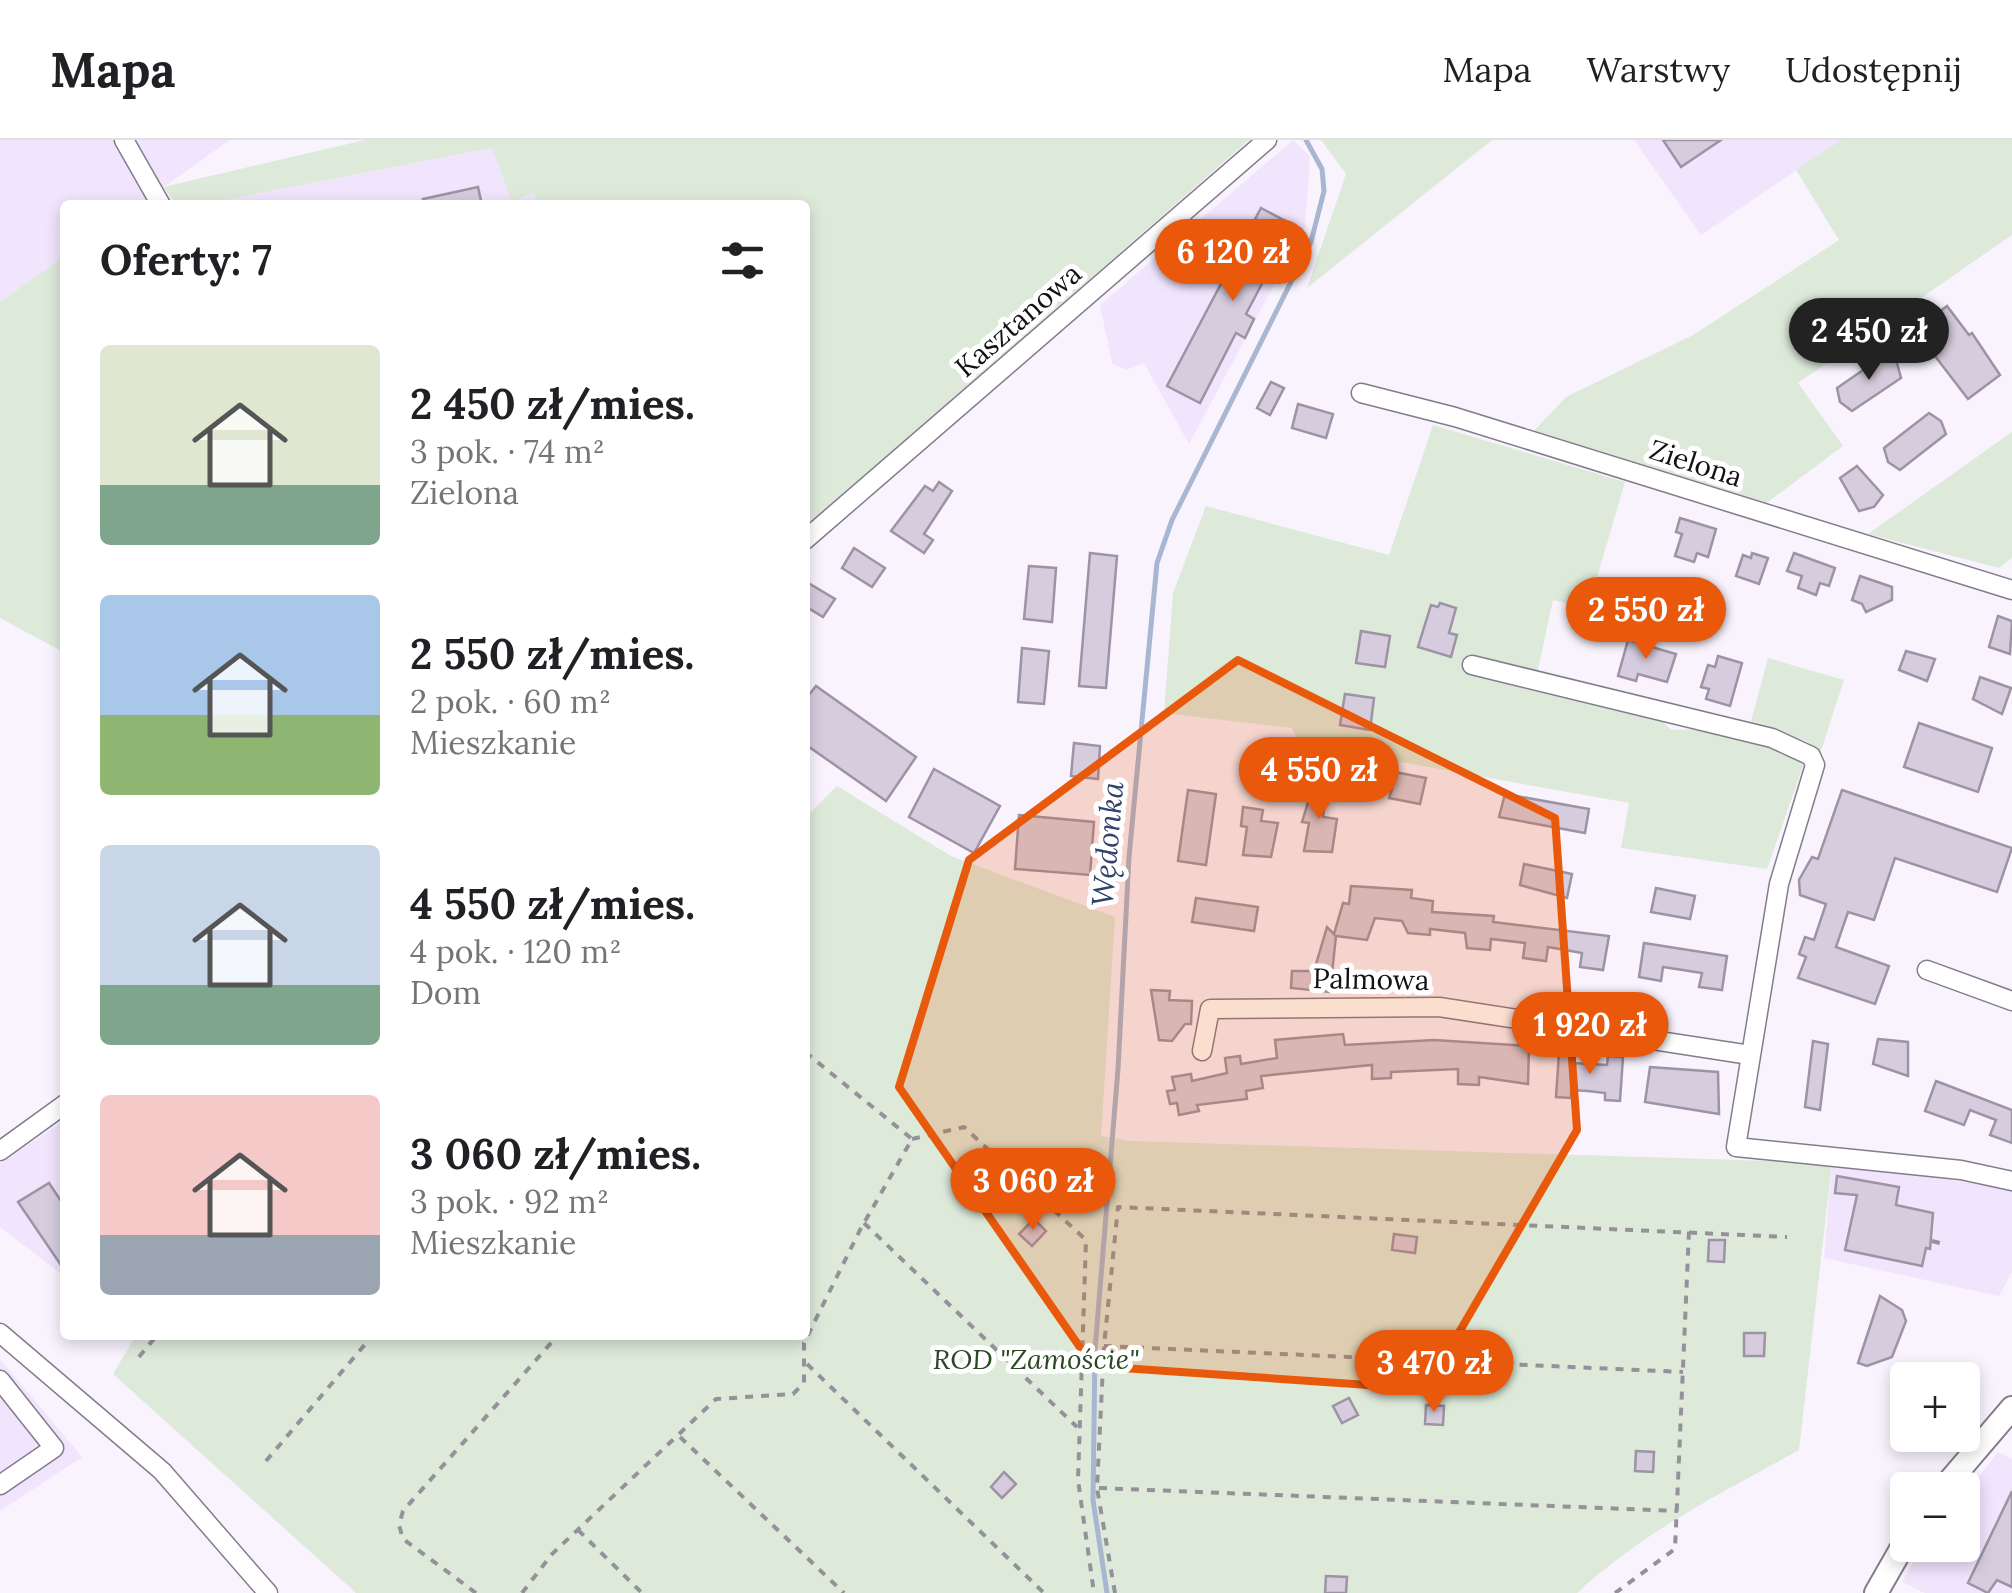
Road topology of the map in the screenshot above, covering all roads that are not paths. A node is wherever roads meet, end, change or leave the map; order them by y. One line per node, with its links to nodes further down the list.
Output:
1 (124, 140): 3 (street)
2 (1267, 140): 5 (street, Kasztanowa)
3 (158, 200)
4 (1361, 393): 6 (street, Zielona)
5 (810, 536)
6 (2012, 590)
7 (1472, 664): 11 (street)
8 (1927, 970): 9 (street)
9 (2012, 1001)
10 (1202, 1051): 11 (street, Palmowa)
11 (1750, 1055): 14 (street)
12 (60, 1108): 13 (street)
13 (0, 1151)
14 (2012, 1182)
15 (0, 1333): 21 (street)
16 (0, 1380): 19 (street)
17 (2012, 1408): 18 (main road)
18 (1957, 1472)
19 (0, 1485)
20 (1894, 1562): 22 (main road)
21 (268, 1593)
22 (1876, 1593)

